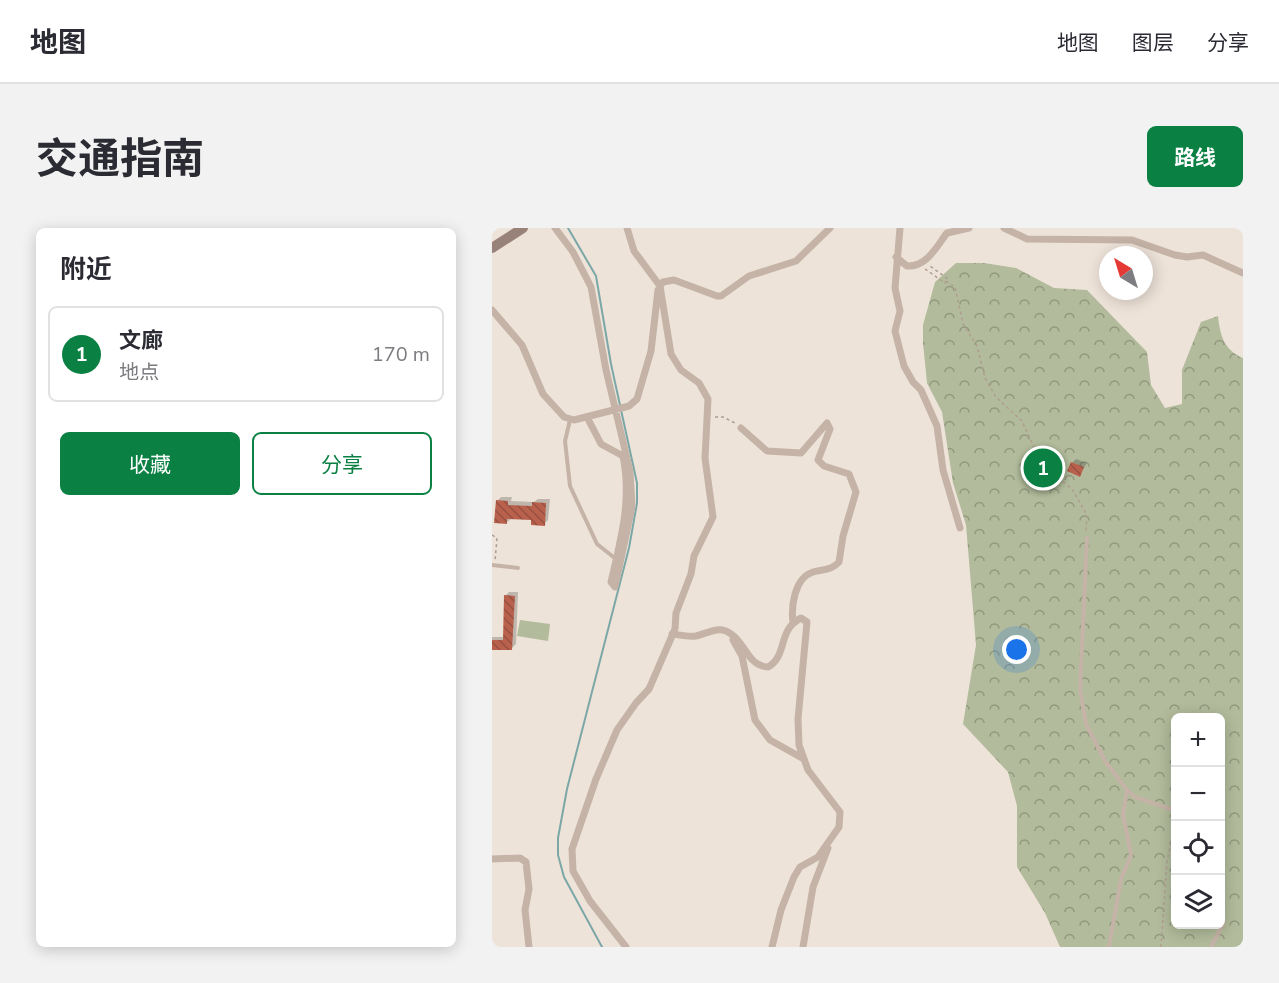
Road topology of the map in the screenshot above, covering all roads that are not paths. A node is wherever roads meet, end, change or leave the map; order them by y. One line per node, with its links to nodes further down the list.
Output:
1 (523, 228): 8 (main road)
2 (555, 228): 18 (street)
3 (627, 228): 11 (street)
4 (830, 228): 11 (street)
5 (900, 228): 9 (street)
6 (969, 228): 9 (street)
7 (1004, 228): 10 (street)
8 (492, 248)
9 (896, 257): 16 (street)
10 (1243, 273)
11 (660, 286): 13 (street); 22 (street)
12 (492, 310): 14 (street)
13 (587, 417): 14 (street); 18 (street)
14 (570, 420): 18 (lane)
15 (741, 428): 21 (street)
16 (960, 528)
17 (1087, 538): 25 (lane)
18 (616, 559)
19 (494, 565): 20 (lane)
20 (518, 568)
21 (793, 623): 23 (street); 24 (street)
22 (672, 634): 23 (street); 31 (street)
23 (732, 634): 24 (street)
24 (802, 758): 27 (street)
25 (1127, 790): 26 (lane); 34 (lane)
26 (1171, 809)
27 (833, 834): 32 (street); 33 (street)
28 (492, 859): 30 (street)
29 (1220, 929): 35 (lane)
30 (529, 947)
31 (626, 947)
32 (772, 947)
33 (803, 947)
34 (1109, 947)
35 (1211, 947)

